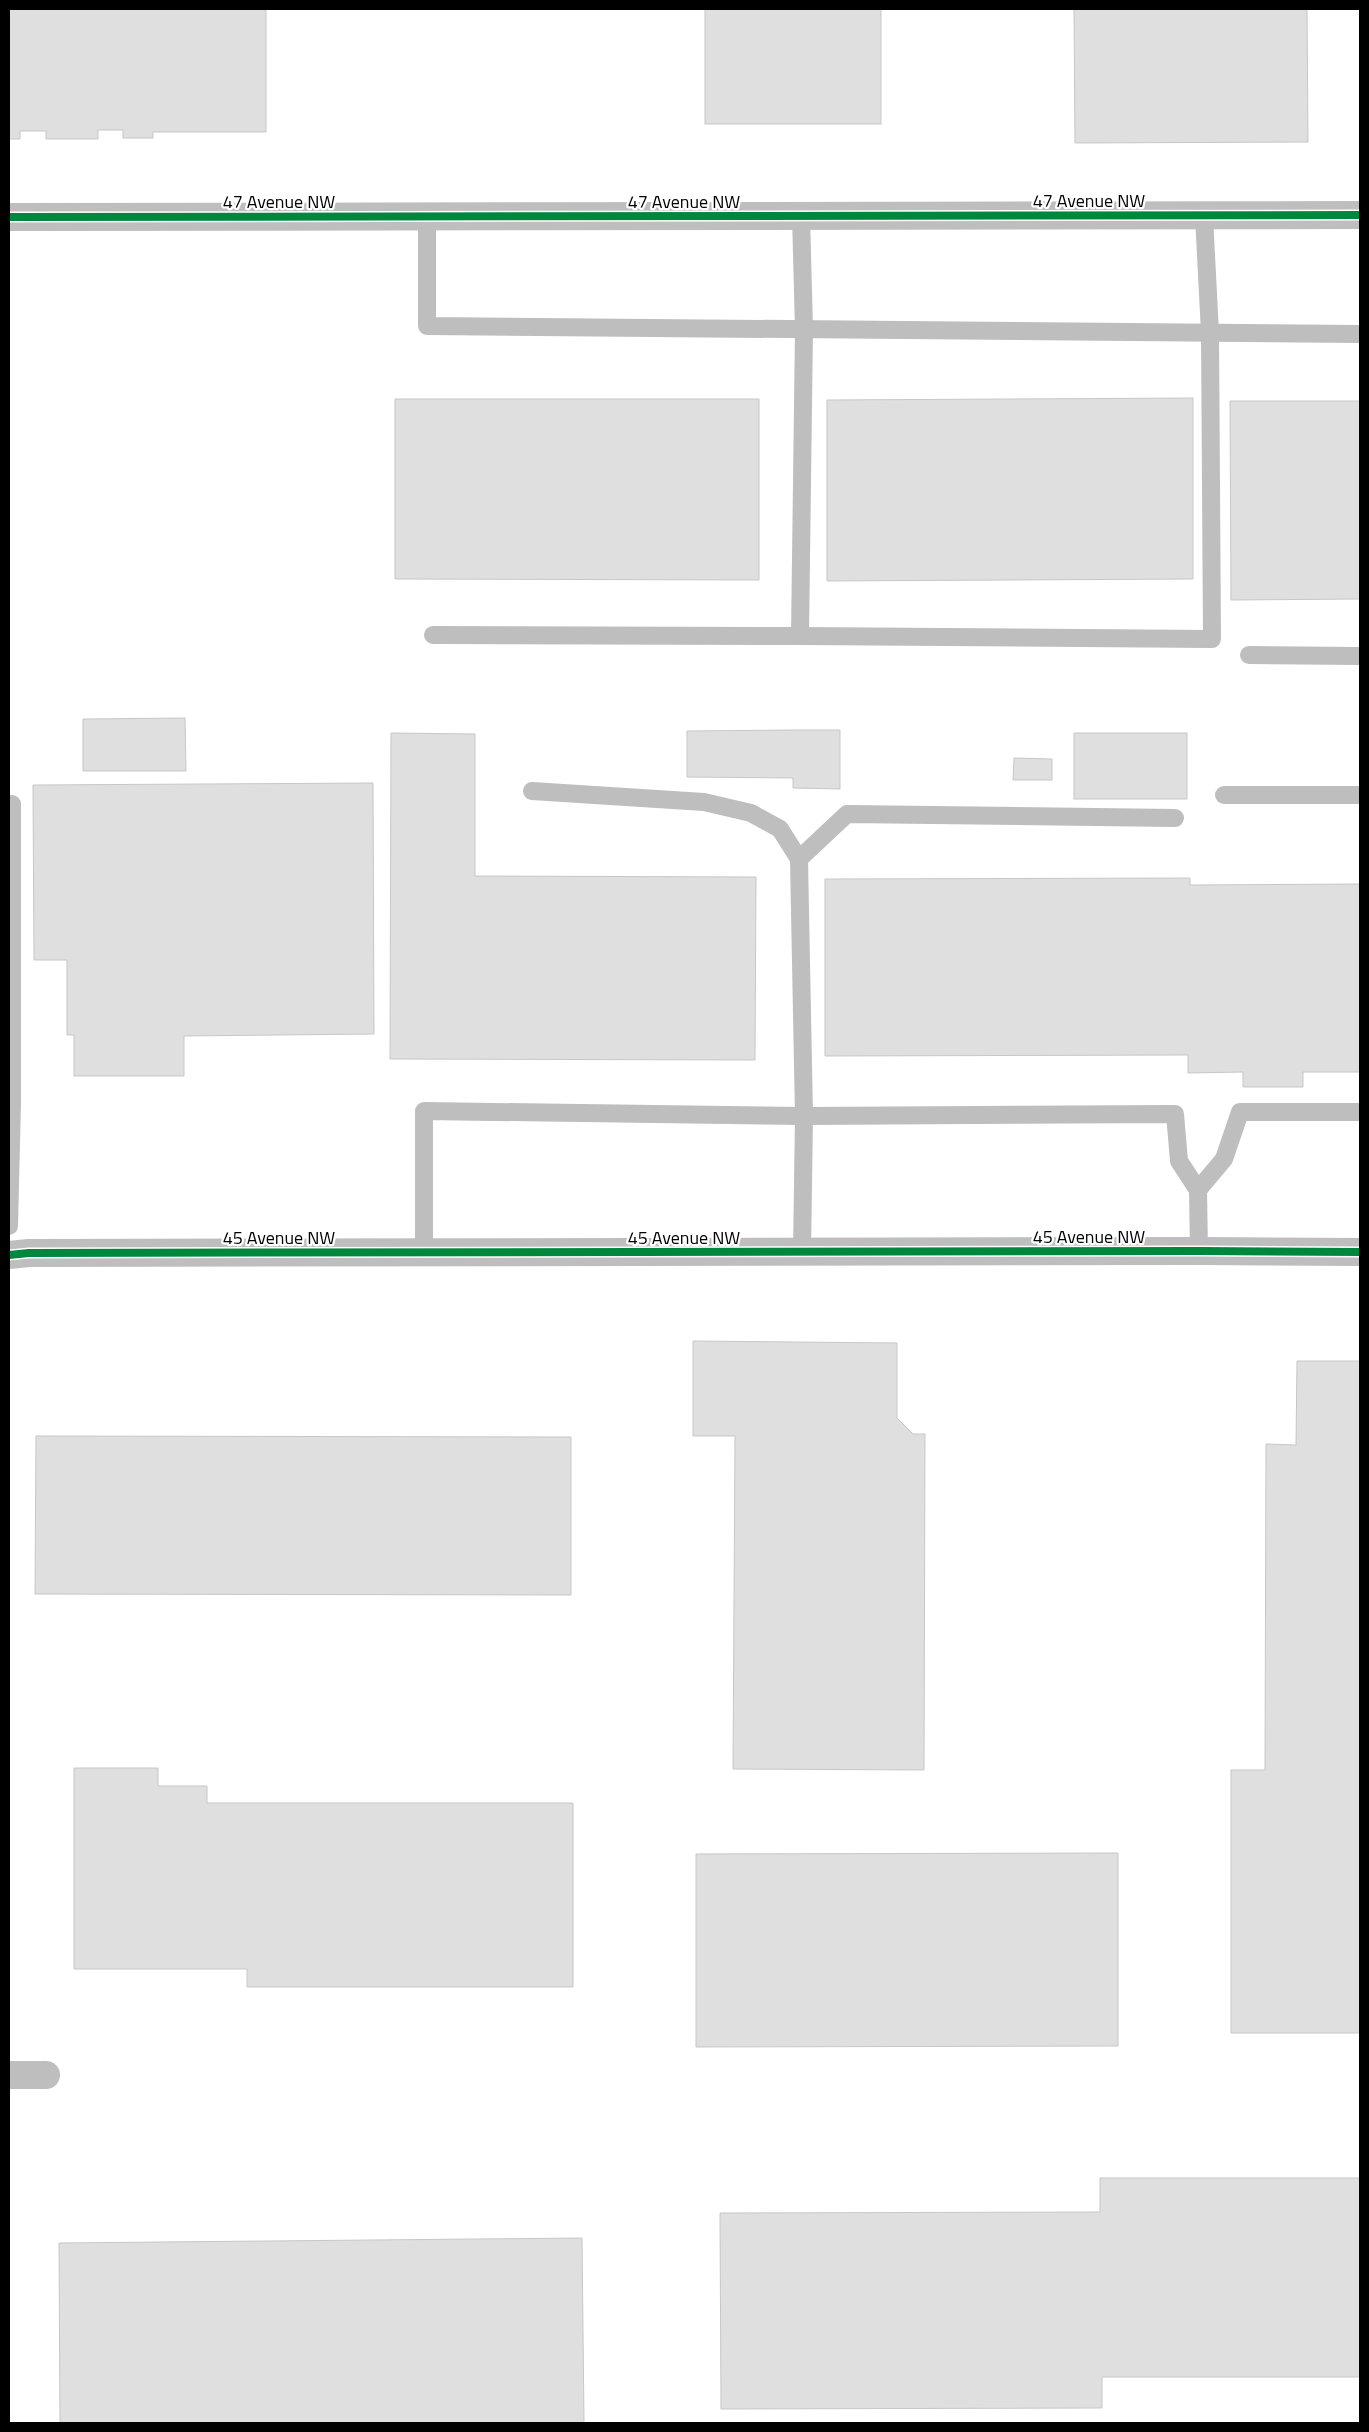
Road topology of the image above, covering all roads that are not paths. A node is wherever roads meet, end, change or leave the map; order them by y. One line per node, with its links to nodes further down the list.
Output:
1 (801, 216): 2 (street, 47 Avenue NW); 5 (street, 47 Avenue NW); 6 (lane)
2 (1204, 216): 3 (street, 47 Avenue NW); 7 (lane)
3 (1360, 216)
4 (9, 217): 5 (street, 47 Avenue NW)
5 (427, 217): 6 (lane)
6 (804, 329): 7 (lane); 10 (lane)
7 (1210, 333): 8 (lane); 10 (lane)
8 (1360, 334)
9 (433, 635): 10 (lane)
10 (800, 636)
11 (1249, 655): 12 (lane)
12 (1360, 656)
13 (532, 791): 18 (lane)
14 (1224, 795): 15 (lane)
15 (1360, 795)
16 (9, 804): 19 (lane)
17 (1174, 818): 18 (lane)
18 (800, 860): 21 (lane)
19 (10, 1102): 23 (lane)
20 (1360, 1112): 22 (lane)
21 (804, 1116): 22 (lane); 25 (lane); 26 (lane)
22 (1198, 1190): 24 (lane)
23 (9, 1226)
24 (1199, 1251): 26 (street, 45 Avenue NW); 27 (street, 45 Avenue NW)
25 (424, 1252): 26 (street, 45 Avenue NW); 28 (street, 45 Avenue NW)
26 (802, 1252)
27 (1360, 1252)
28 (9, 1255)
29 (9, 2075): 30 (street)
30 (46, 2075)

